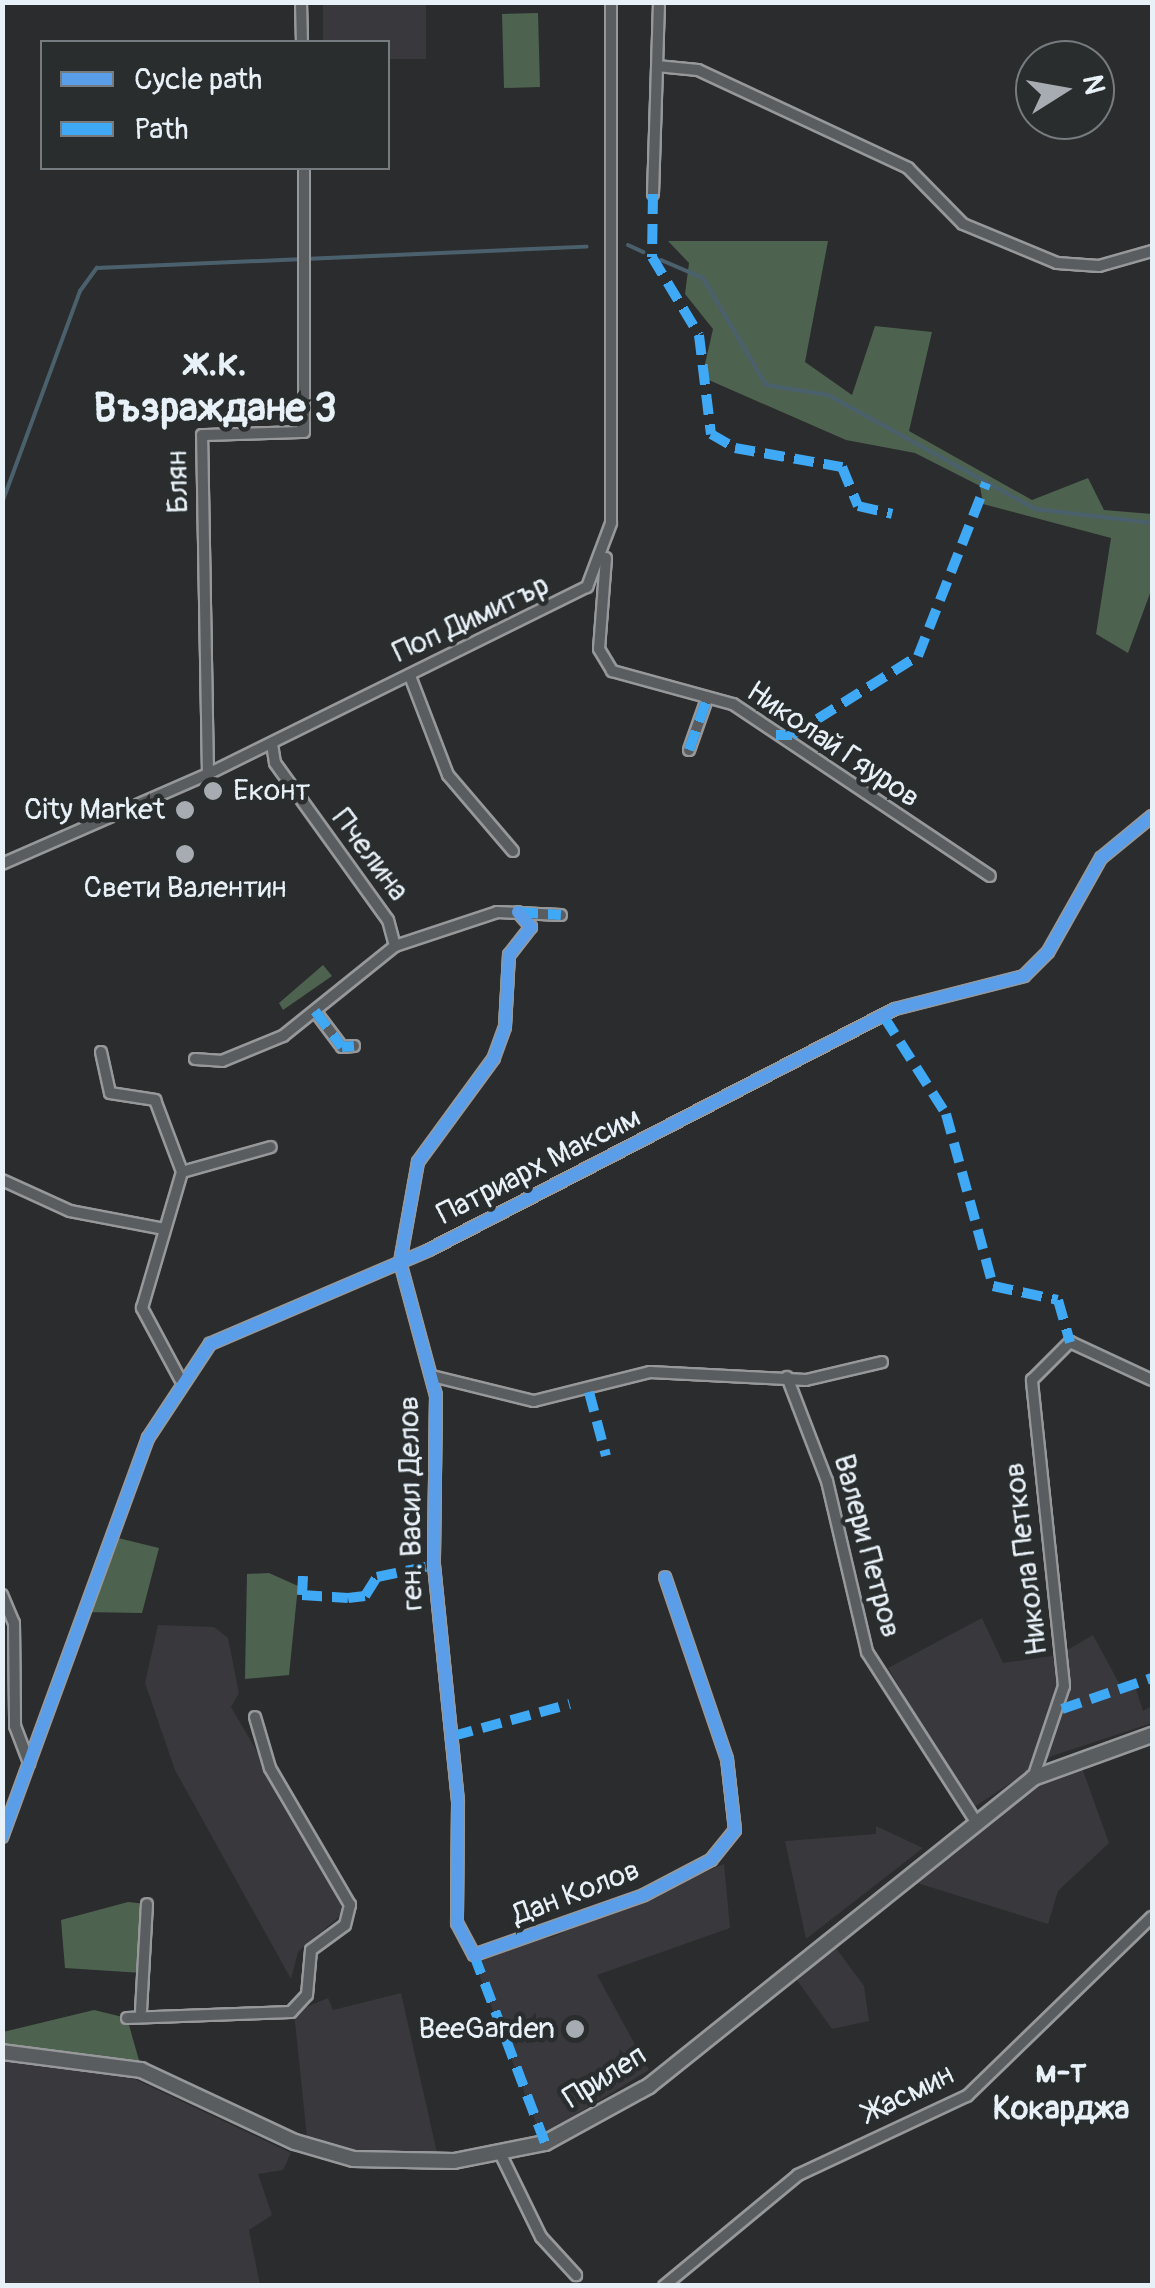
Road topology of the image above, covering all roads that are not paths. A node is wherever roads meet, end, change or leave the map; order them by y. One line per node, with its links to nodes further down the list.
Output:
1 (301, 2): 4 (street)
2 (611, 2): 9 (street, Поп Димитър)
3 (659, 2): 5 (street)
4 (302, 40)
5 (657, 66): 7 (street); 8 (street)
6 (304, 170): 14 (street, Блян)
7 (652, 194)
8 (1152, 251)
9 (611, 523): 10 (street, Поп Димитър); 11 (street, Николай Гяуров)
10 (410, 676): 12 (street, Поп Димитър); 16 (street)
11 (707, 700): 13 (street); 18 (street, Николай Гяуров)
12 (272, 744): 14 (street, Поп Димитър); 21 (street, Пчелина)
13 (689, 750)
14 (208, 774): 17 (street, Поп Димитър)
15 (1152, 816): 30 (street, Патриарх Максим)
16 (512, 852)
17 (2, 864)
18 (990, 876)
19 (518, 912): 20 (street); 21 (street); 30 (street, ген. Васил Делов)
20 (560, 915)
21 (395, 946): 22 (street)
22 (315, 1011): 23 (street); 25 (street)
23 (354, 1046)
24 (102, 1052): 27 (street)
25 (195, 1059)
26 (271, 1147): 27 (street)
27 (182, 1172): 29 (street)
28 (2, 1180): 29 (street)
29 (164, 1228): 34 (street)
30 (400, 1262): 32 (street, ген. Васил Делов); 34 (street, Патриарх Максим)
31 (882, 1362): 33 (street)
32 (432, 1376): 33 (street); 46 (street, ген. Васил Делов)
33 (787, 1377): 42 (street, Валери Петров)
34 (180, 1379): 40 (street, Патриарх Максим)
35 (1152, 1380): 41 (street, Никола Петков)
36 (665, 1577): 46 (street, Дан Колов)
37 (2, 1595): 40 (street)
38 (255, 1717): 47 (street)
39 (1152, 1735): 41 (street, Прилеп)
40 (29, 1763): 43 (street, Патриарх Максим)
41 (1033, 1778): 42 (street, Прилеп)
42 (976, 1822): 50 (street, Прилеп)
43 (2, 1837)
44 (147, 1904): 47 (street)
45 (1152, 1917): 52 (street, Жасмин)
46 (474, 1954)
47 (141, 2011): 48 (street)
48 (127, 2018)
49 (2, 2052): 50 (street, Прилеп)
50 (501, 2155): 51 (street)
51 (576, 2275)
52 (664, 2286)

